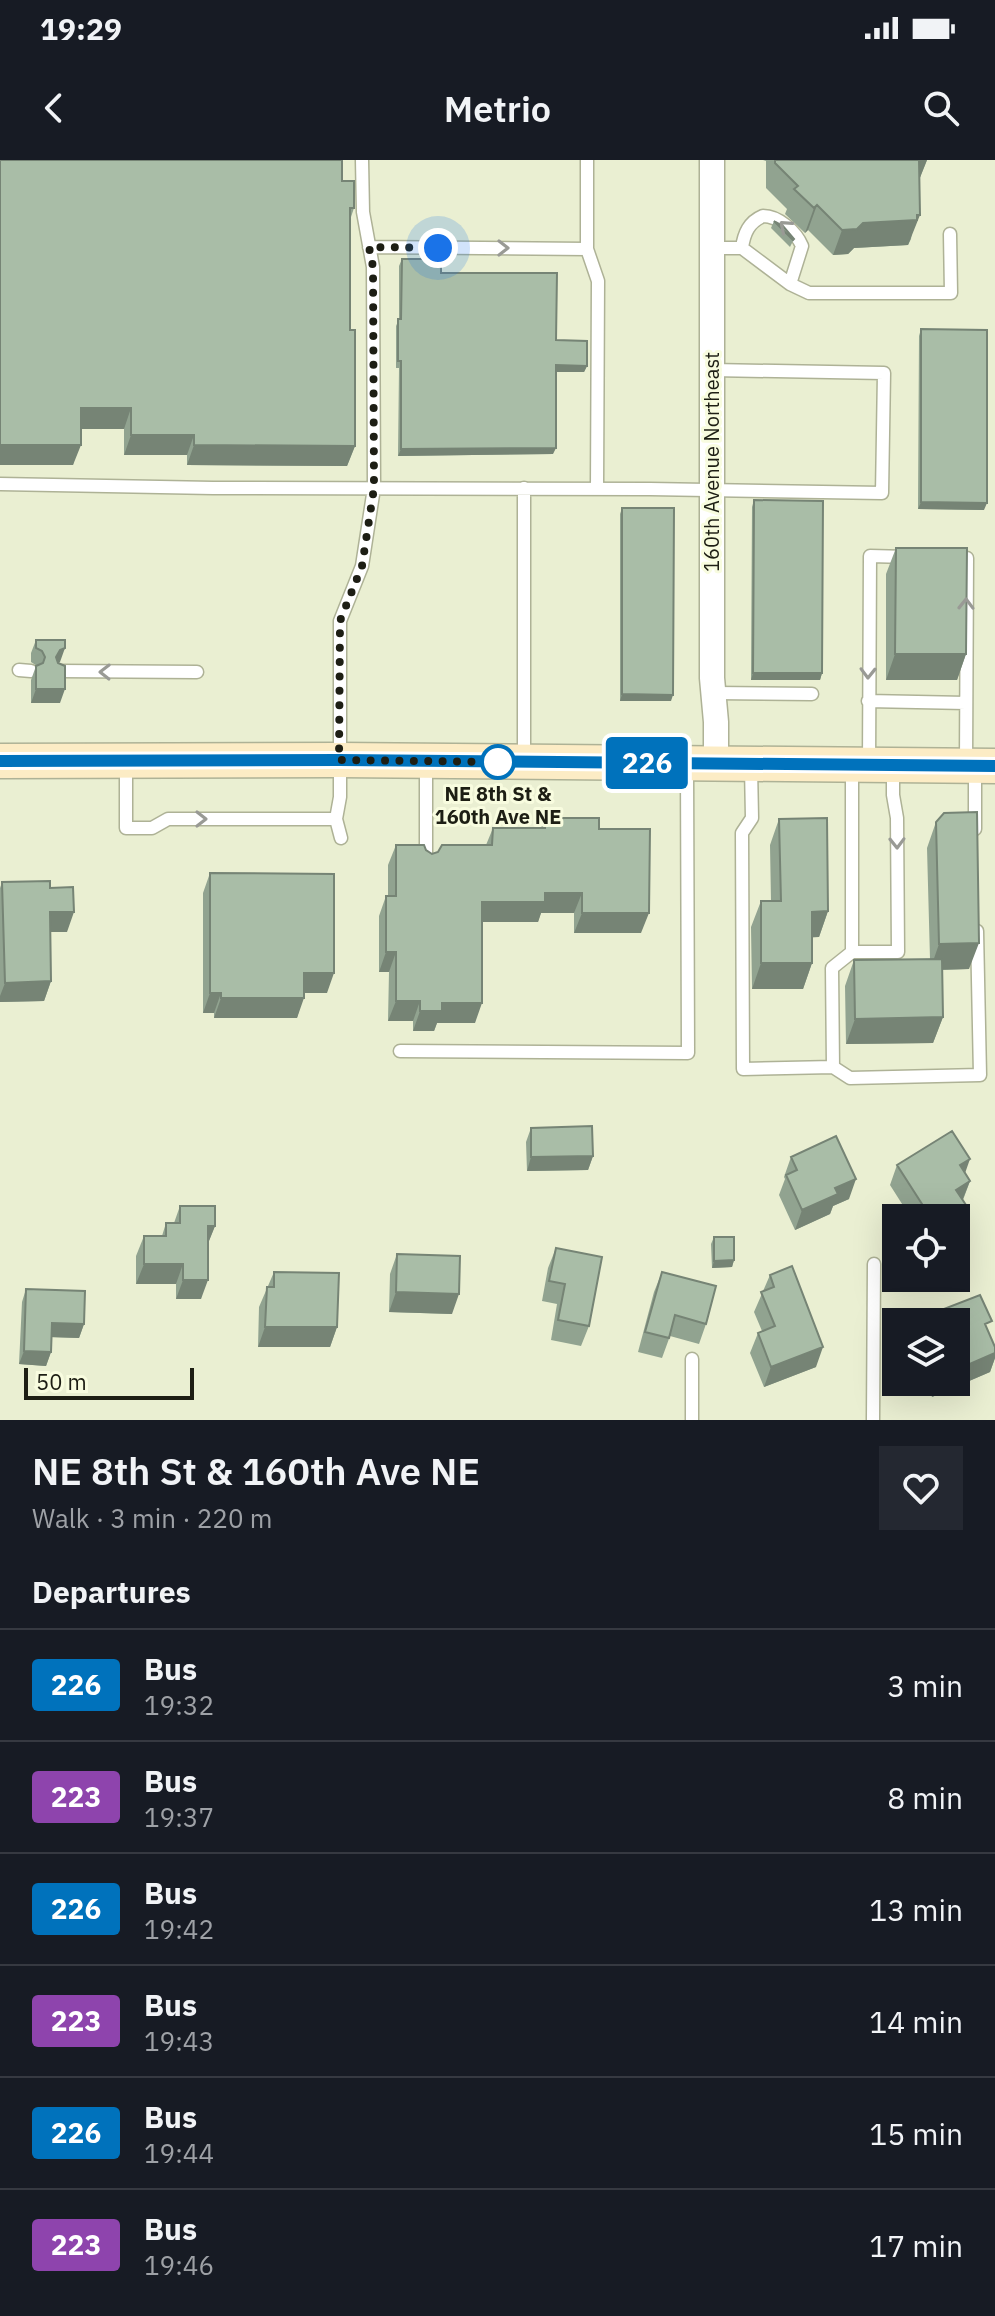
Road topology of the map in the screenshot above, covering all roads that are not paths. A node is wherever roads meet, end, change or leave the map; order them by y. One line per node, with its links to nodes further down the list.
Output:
1 (362, 160): 5 (lane)
2 (587, 160): 8 (lane)
3 (712, 160): 6 (street, 160th Avenue Northeast)
4 (950, 234): 9 (lane)
5 (369, 247): 8 (lane, one-way to 8); 12 (lane)
6 (712, 248): 7 (lane); 10 (street, 160th Avenue Northeast)
7 (742, 248): 9 (lane); 9 (lane, one-way to 7)
8 (587, 249): 14 (lane)
9 (790, 284)
10 (712, 370): 15 (street, 160th Avenue Northeast); 15 (lane)
11 (0, 484): 12 (lane)
12 (374, 488): 13 (lane); 24 (lane)
13 (524, 488): 14 (lane); 28 (lane)
14 (597, 488): 15 (lane)
15 (712, 490): 20 (street, 160th Avenue Northeast)
16 (924, 557): 22 (lane, one-way to 22)
17 (939, 557): 23 (lane, one-way to 17)
18 (60, 671): 19 (lane, one-way to 18)
19 (197, 672)
20 (714, 693): 21 (lane); 29 (street, 160th Avenue Northeast)
21 (812, 694)
22 (868, 701): 23 (lane); 31 (lane)
23 (966, 703): 32 (lane)
24 (339, 760): 26 (main road); 27 (main road); 33 (lane)
25 (0, 761): 26 (main road)
26 (126, 761): 33 (lane, one-way to 33)
27 (426, 761): 28 (main road); 36 (lane)
28 (524, 762): 29 (main road)
29 (702, 764): 30 (main road); 39 (lane)
30 (751, 764): 31 (main road); 40 (lane)
31 (871, 765): 32 (main road); 38 (lane); 38 (lane, one-way to 38)
32 (979, 766): 35 (lane)
33 (336, 819): 34 (lane)
34 (341, 838)
35 (975, 842)
36 (426, 865)
37 (977, 920): 40 (lane)
38 (852, 952): 40 (lane)
39 (400, 1051)
40 (833, 1067)
41 (874, 1264): 44 (lane)
42 (692, 1359): 43 (lane)
43 (692, 1420)
44 (873, 1420)

